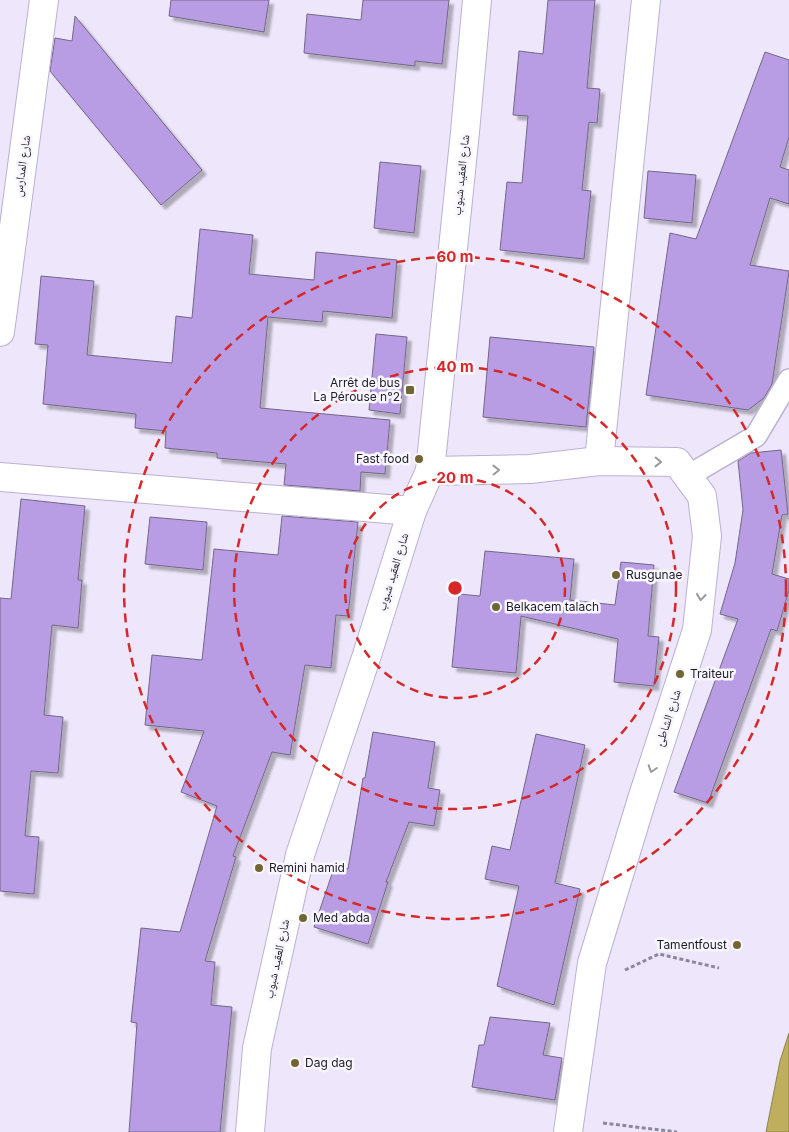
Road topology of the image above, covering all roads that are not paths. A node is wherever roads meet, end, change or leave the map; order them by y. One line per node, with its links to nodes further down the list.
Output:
1 (44, 0): 4 (street, شارع المدارس)
2 (477, 0): 7 (street, شارع العقيد شبوب)
3 (646, 0): 6 (street)
4 (0, 332)
5 (789, 380): 8 (lane)
6 (599, 461): 7 (street, شارع الشاطئ, one-way to 6); 8 (street, شارع الشاطئ, one-way to 8)
7 (430, 471): 10 (street, شارع العقيد شبوب)
8 (688, 476): 11 (street, شارع الشاطئ, one-way to 11)
9 (0, 477): 10 (street)
10 (412, 511): 12 (street, شارع العقيد شبوب)
11 (569, 1125)
12 (250, 1132)

